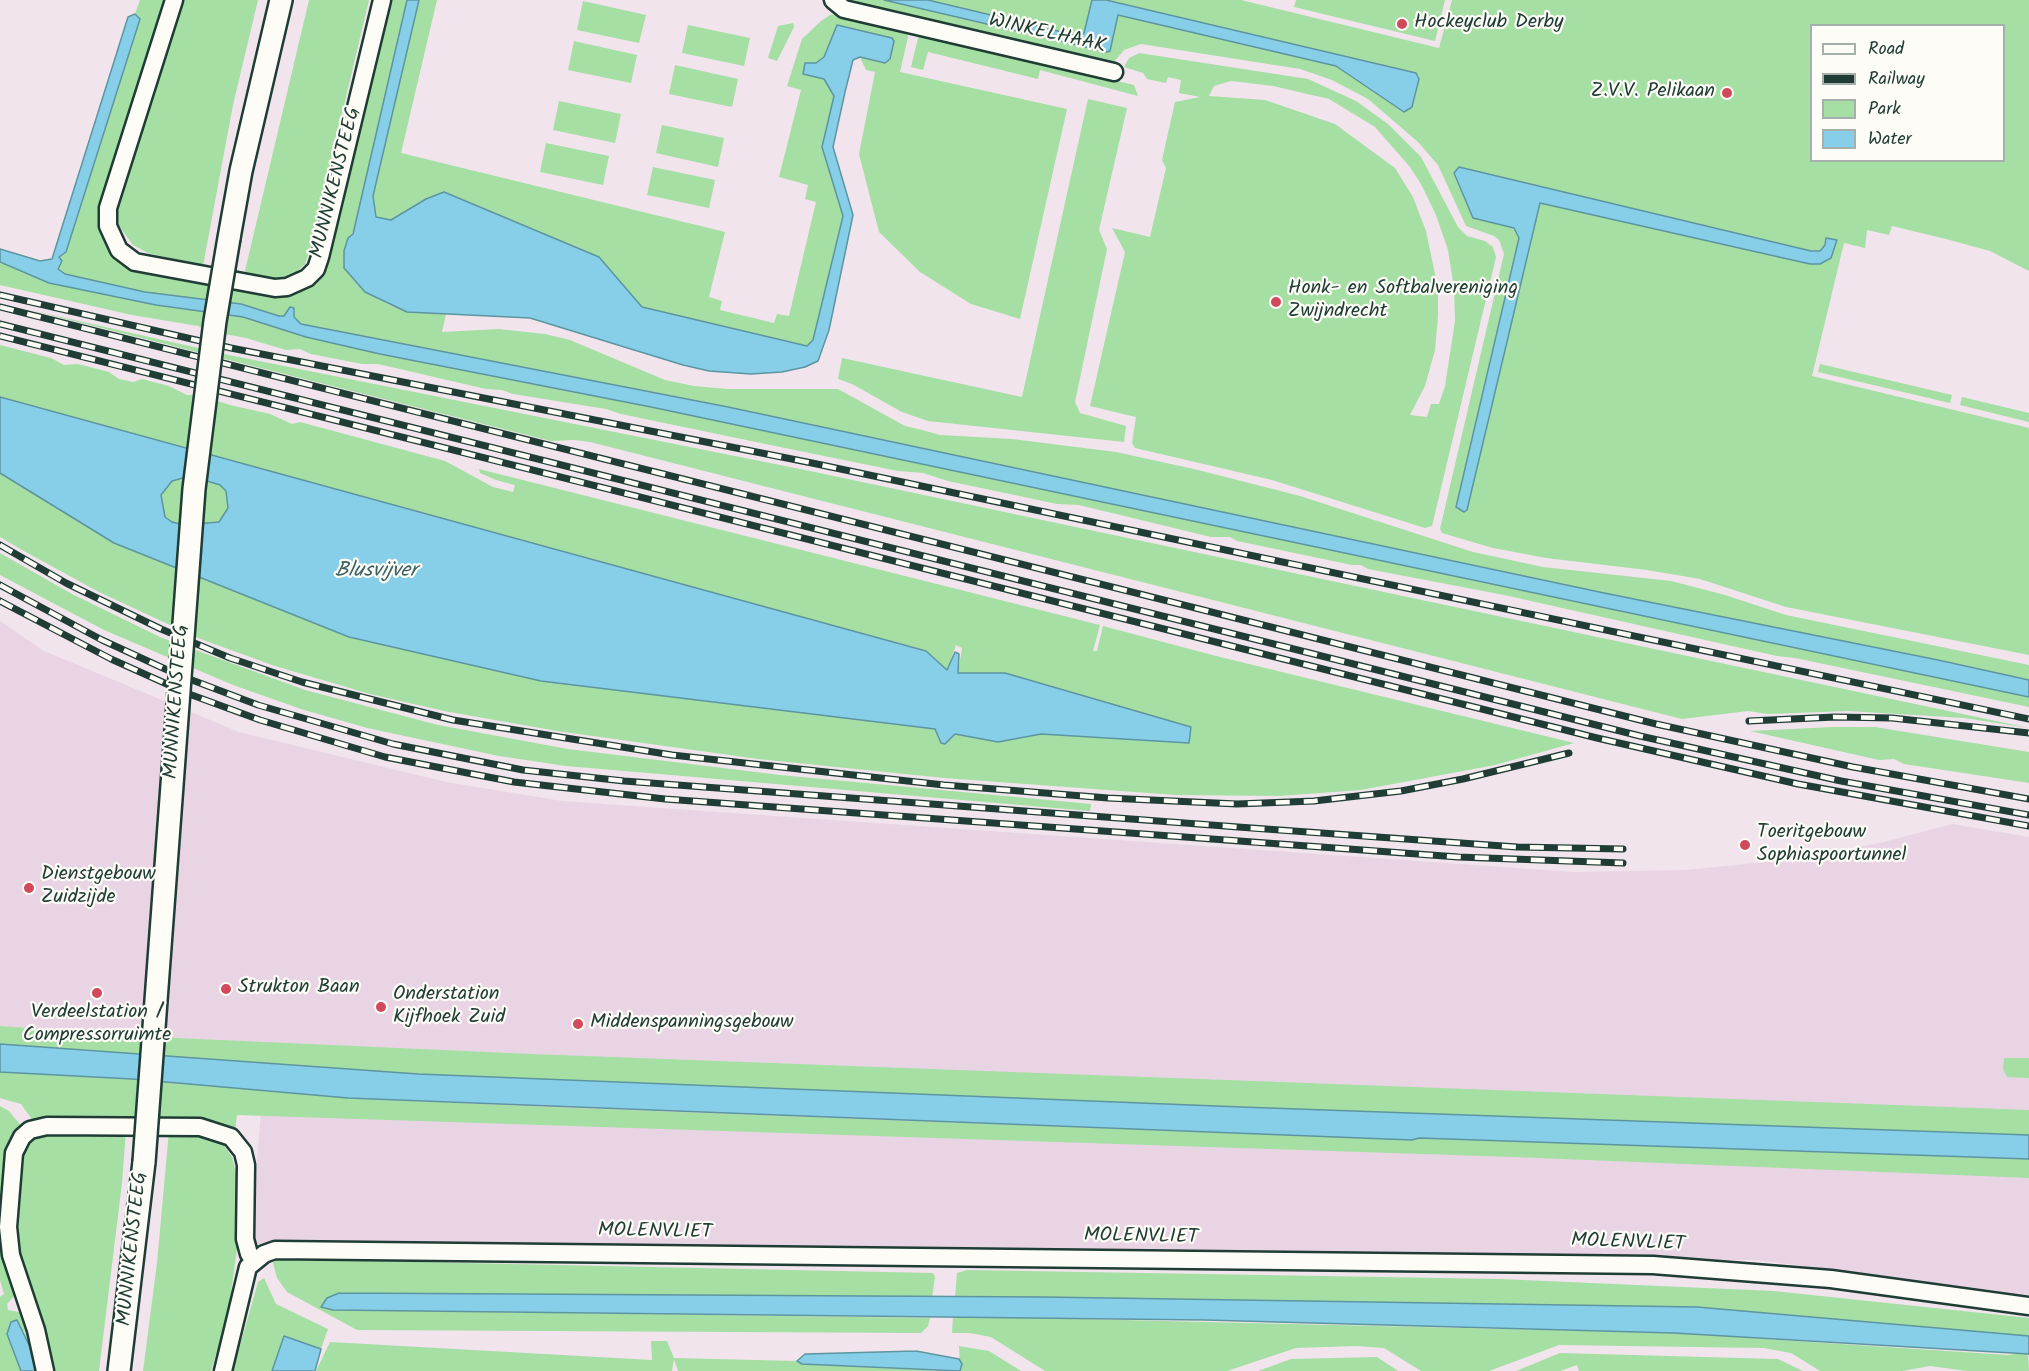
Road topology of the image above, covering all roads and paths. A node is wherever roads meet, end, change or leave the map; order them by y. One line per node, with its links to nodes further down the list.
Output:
1 (174, 0): 3 (street, MUNNIKENSTEEG)
2 (281, 0): 9 (main road, MUNNIKENSTEEG, bridge)
3 (382, 0)
4 (833, 0): 5 (street, WINKELHAAK)
5 (1114, 72)
6 (254, 1260): 7 (street, MOLENVLIET); 8 (street); 10 (street)
7 (2029, 1306)
8 (45, 1371)
9 (119, 1371)
10 (223, 1371)

